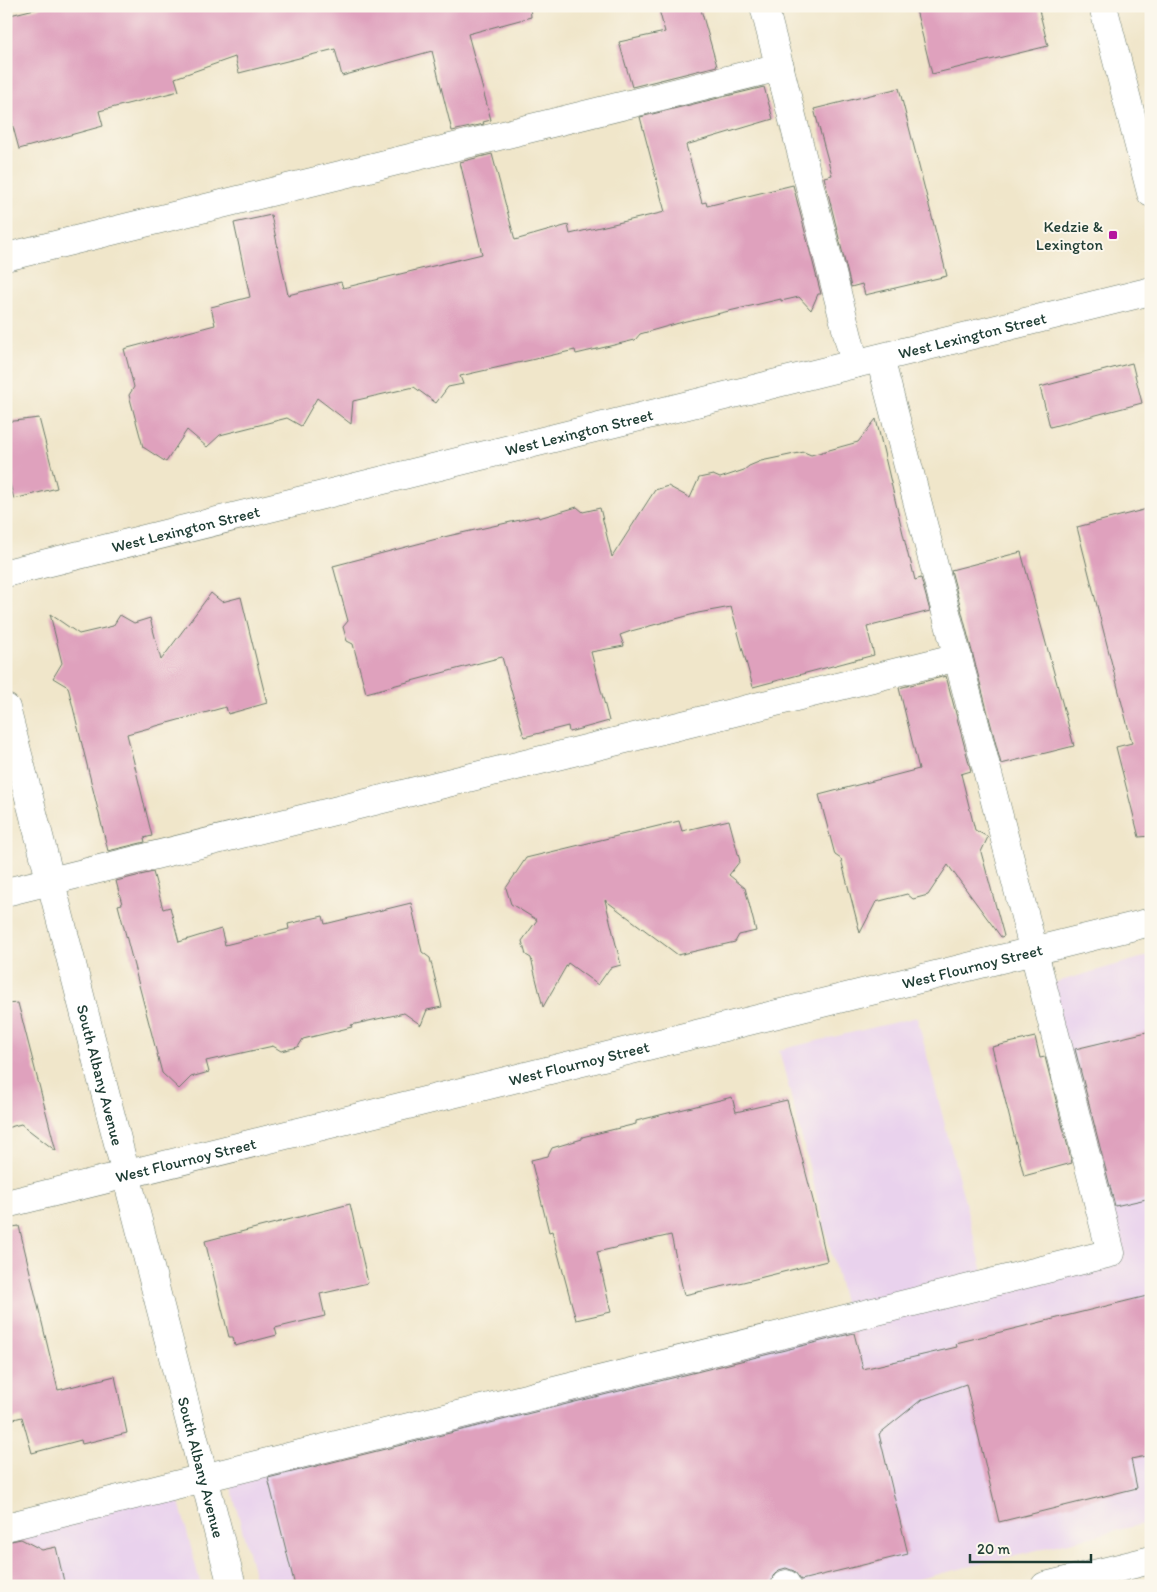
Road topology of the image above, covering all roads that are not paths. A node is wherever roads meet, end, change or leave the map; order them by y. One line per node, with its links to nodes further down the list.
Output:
1 (764, 6): 3 (street)
2 (1103, 6): 4 (street)
3 (780, 67): 5 (street); 7 (street)
4 (1151, 193)
5 (6, 258)
6 (1151, 291): 7 (street, West Lexington Street)
7 (868, 361): 8 (street, West Lexington Street); 9 (street)
8 (6, 573)
9 (958, 657): 11 (street); 14 (street)
10 (6, 708): 11 (street, South Albany Avenue)
11 (50, 881): 12 (street); 15 (street, South Albany Avenue)
12 (6, 892)
13 (1151, 922): 14 (street, West Flournoy Street)
14 (1034, 951): 15 (street, West Flournoy Street); 17 (street)
15 (126, 1175): 16 (street, West Flournoy Street); 17 (street, South Albany Avenue)
16 (6, 1204)
17 (204, 1478): 18 (street); 20 (street, South Albany Avenue)
18 (6, 1527)
19 (1151, 1560): 21 (street)
20 (232, 1586)
21 (1045, 1586)

